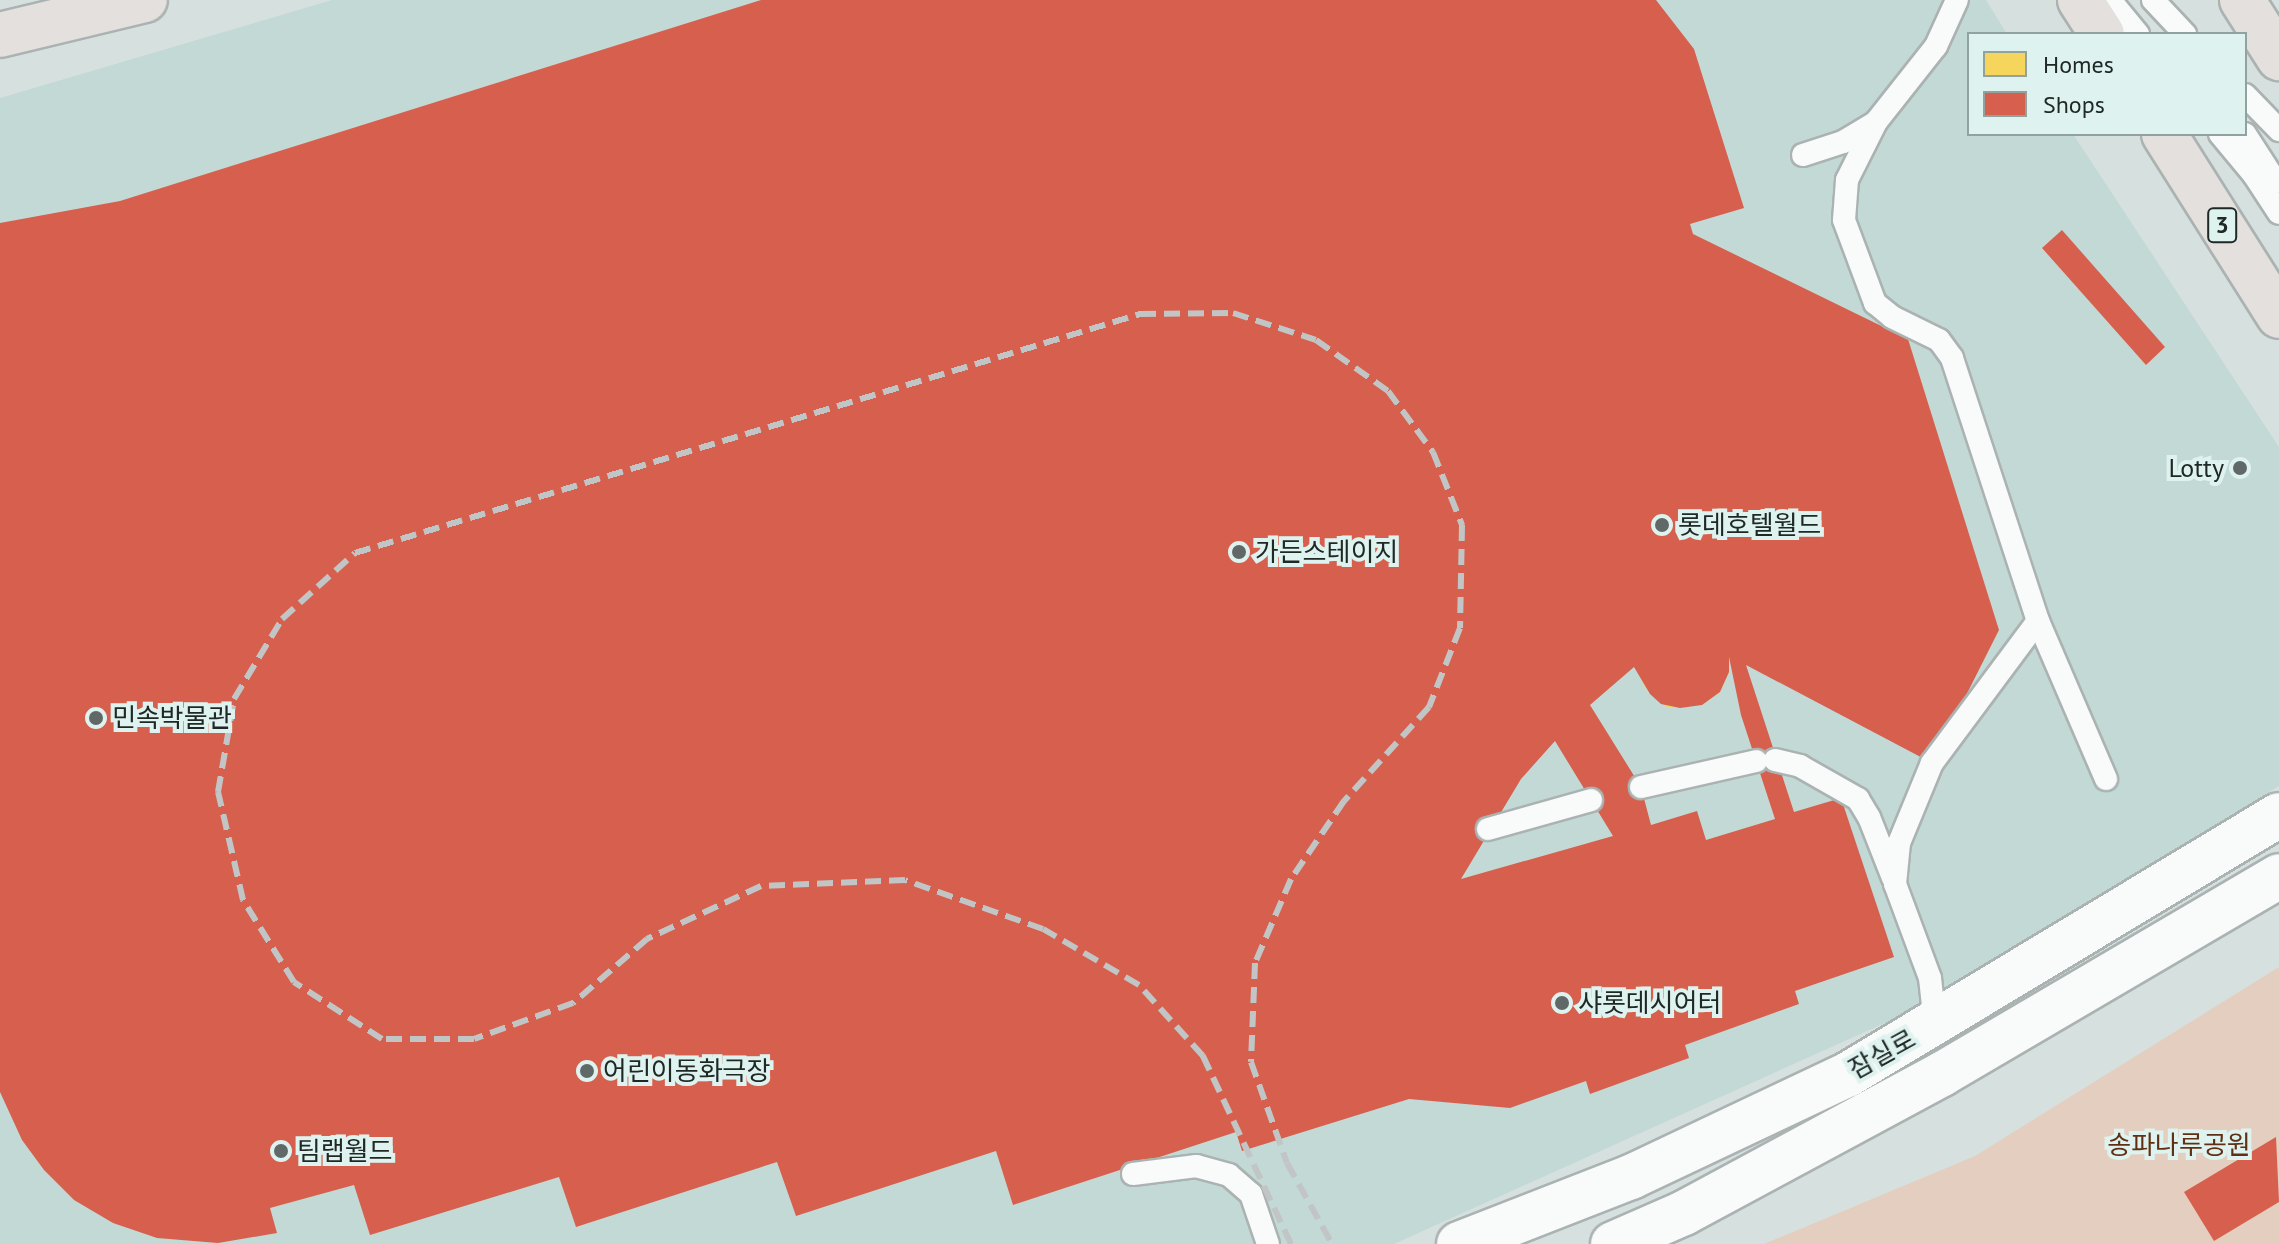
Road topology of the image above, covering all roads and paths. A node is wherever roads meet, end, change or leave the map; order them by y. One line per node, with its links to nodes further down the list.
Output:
1 (145, 0): 10 (main road)
2 (1957, 0): 13 (lane)
3 (2080, 0): 8 (main road)
4 (2110, 0): 9 (lane)
5 (2153, 0): 7 (lane)
6 (2242, 0): 11 (main road)
7 (2177, 29)
8 (2101, 32)
9 (2136, 32)
10 (0, 35)
11 (2279, 58)
12 (2247, 97): 14 (lane)
13 (1876, 122): 18 (lane); 22 (lane)
14 (2279, 130)
15 (2165, 136): 21 (main road, 3)
16 (2222, 136): 20 (lane)
17 (2246, 136): 19 (lane)
18 (1803, 155)
19 (2279, 187)
20 (2279, 213)
21 (2279, 316)
22 (2038, 621): 23 (lane); 29 (lane)
23 (2106, 779)
24 (1641, 787): 29 (lane)
25 (1591, 800): 27 (lane)
26 (2279, 815): 30 (street, 잠실로)
27 (1488, 829)
28 (2279, 876): 34 (street, 잠실로)
29 (1895, 884): 30 (lane)
30 (1935, 1024): 33 (street, 잠실로)
31 (1133, 1174): 32 (lane)
32 (1268, 1244)
33 (1459, 1244)
34 (1613, 1244)

